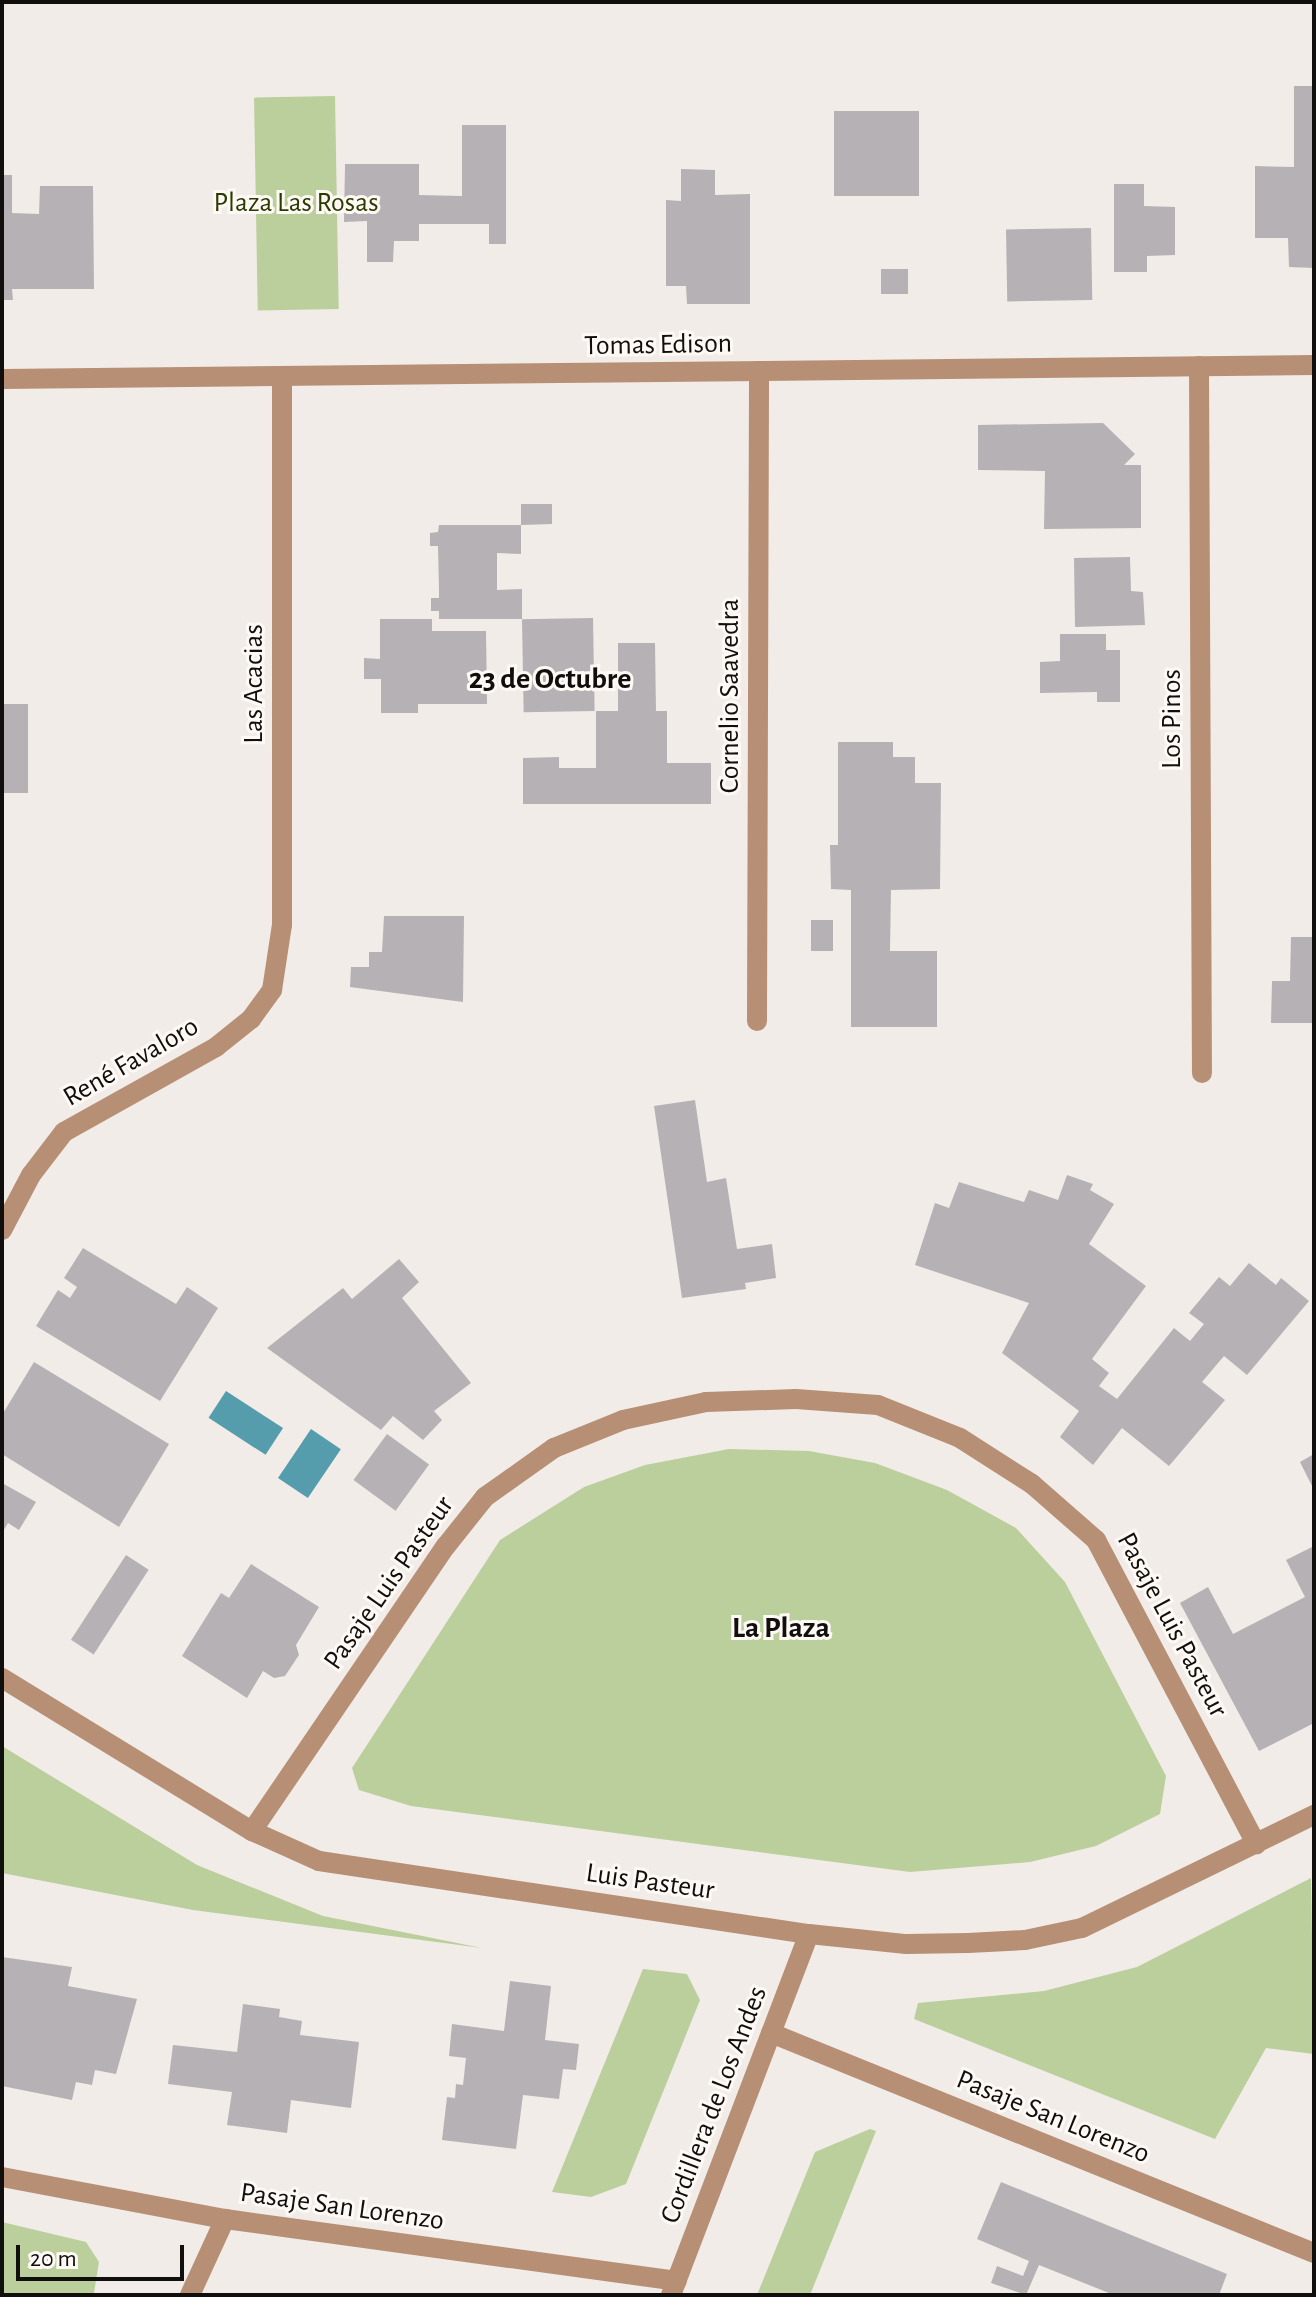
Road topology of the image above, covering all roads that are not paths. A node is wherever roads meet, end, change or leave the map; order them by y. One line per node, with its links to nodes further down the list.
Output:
1 (1314, 365): 2 (street, Tomas Edison)
2 (1199, 366): 3 (street, Tomas Edison); 8 (street, Los Pinos)
3 (759, 371): 4 (street, Tomas Edison); 7 (street, Cornelio Saavedra)
4 (282, 377): 5 (street, Tomas Edison); 6 (street, Las Acacias)
5 (2, 379)
6 (272, 990): 9 (street, René Favaloro)
7 (757, 1021)
8 (1202, 1073)
9 (2, 1230)
10 (2, 1678): 12 (street, Luis Pasteur)
11 (1314, 1815): 13 (street, Luis Pasteur)
12 (252, 1831): 13 (street, Pasaje Luis Pasteur); 14 (street, Luis Pasteur)
13 (1256, 1844): 14 (street, Luis Pasteur)
14 (809, 1934): 15 (street, Cordillera de Los Andes)
15 (771, 2033): 18 (street, Pasaje San Lorenzo); 19 (street, Cordillera de Los Andes)
16 (2, 2177): 17 (street, Pasaje San Lorenzo)
17 (225, 2219): 19 (street, Pasaje San Lorenzo); 20 (street)
18 (1314, 2253)
19 (674, 2288)
20 (190, 2295)

